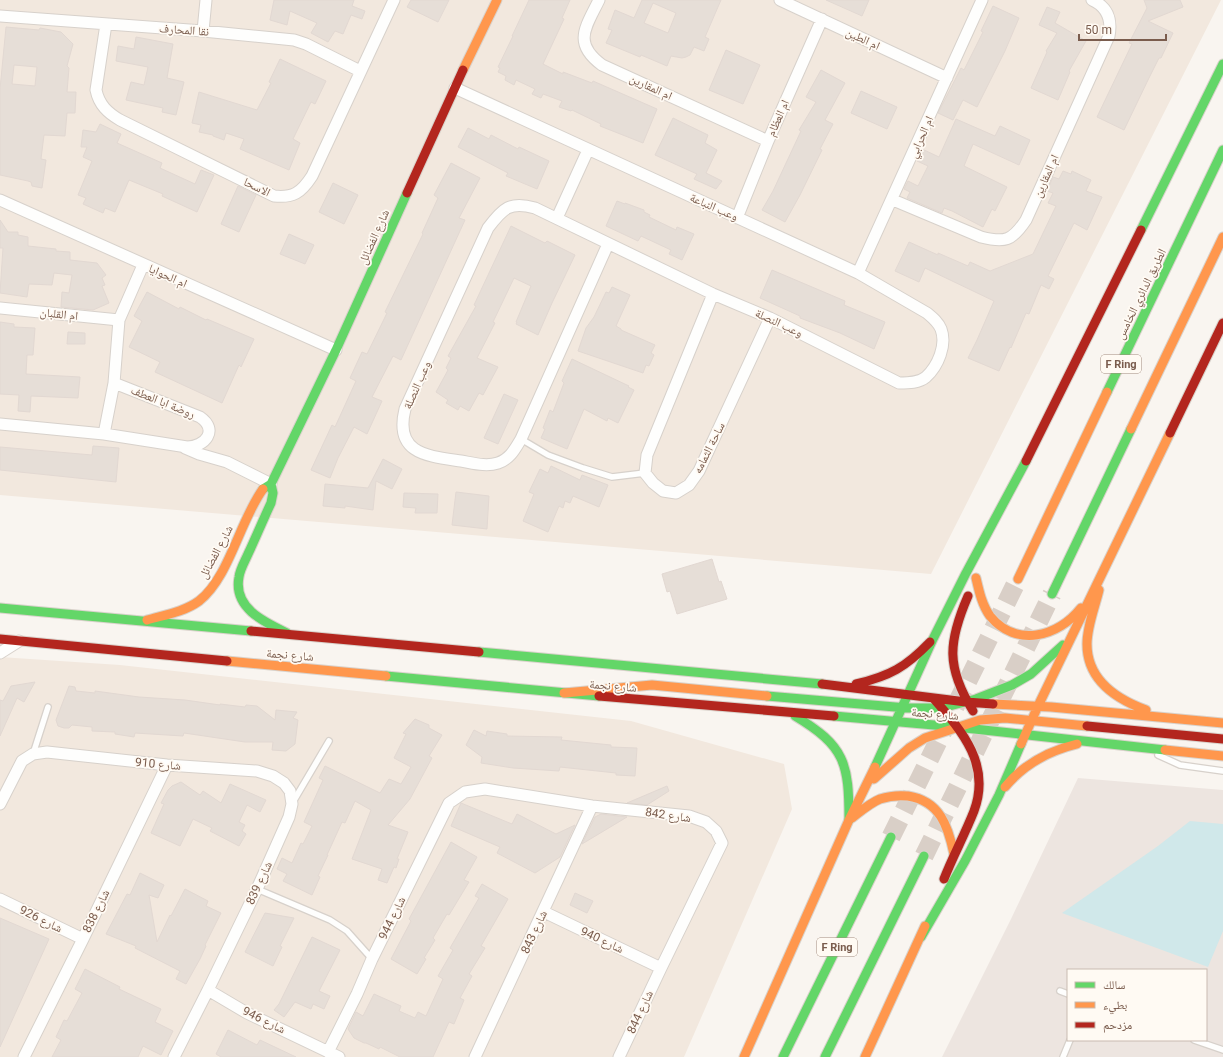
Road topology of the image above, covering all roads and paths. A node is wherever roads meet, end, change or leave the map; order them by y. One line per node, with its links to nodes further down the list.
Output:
1 (206, 0): 11 (street)
2 (394, 0): 13 (street, الاسحا)
3 (497, 0): 15 (main road, شارع الفضائل)
4 (599, 0): 16 (street, ام المقارين)
5 (780, 0): 9 (street, ام الطين)
6 (982, 0): 14 (street, ام الحرابي)
7 (1092, 0): 20 (street, ام المقارين)
8 (0, 16): 10 (street, نقا المحارف)
9 (822, 19): 14 (street, ام الطين); 16 (street, ام العظام)
10 (106, 24): 11 (street, نقا المحارف); 13 (street, الاسحا)
11 (203, 31): 13 (street, نقا المحارف)
12 (1223, 64): 41 (main road)
13 (360, 71)
14 (947, 78): 20 (street, ام الحرابي)
15 (454, 88): 17 (street, وعب النباعة); 32 (main road, شارع الفضائل)
16 (768, 141): 22 (street, ام العظام)
17 (588, 150): 21 (street); 22 (street, وعب النباعة)
18 (1223, 150): 44 (main road, الطريق الدائري الخامس / F Ring)
19 (0, 200): 25 (street, ام الحوايا)
20 (893, 200): 26 (street, ام الحرابي)
21 (557, 218): 24 (street, وعب النصلة); 37 (street, وعب النصلة)
22 (737, 218): 26 (street, وعب النباعة)
23 (1223, 237): 45 (main road, F Ring)
24 (608, 244): 27 (street, وعب النصلة); 37 (street, وعب النصلة)
25 (143, 265): 30 (street, روضة ابا العطف); 32 (street, ام الحوايا)
26 (858, 273): 33 (street, وعب النباعة)
27 (713, 294): 29 (street, وعب النصلة); 39 (street)
28 (0, 308): 30 (street, ام القلبان)
29 (770, 318): 33 (street, وعب النصلة); 39 (street, ساحة الثمامه)
30 (119, 320): 34 (street, روضة ابا العطف)
31 (1223, 323): 43 (main road)
32 (336, 350): 40 (main road, شارع الفضائل)
33 (941, 355)
34 (114, 383): 36 (street, روضة ابا العطف); 38 (street, روضة ابا العطف)
35 (0, 424): 36 (street, روضة ابا العطف)
36 (104, 434): 38 (street, روضة ابا العطف)
37 (521, 439): 39 (lane)
38 (181, 446): 40 (street)
39 (645, 473)
40 (271, 484): 48 (main road, شارع الفضائل); 49 (main road, شارع الفضائل)
41 (1013, 487): 42 (main road); 52 (main road)
42 (979, 571): 46 (main road); 59 (main road)
43 (1102, 574): 46 (main road); 65 (main road)
44 (1018, 579)
45 (1052, 594)
46 (1090, 598): 50 (main road)
47 (0, 608): 48 (main road, شارع نجمة)
48 (142, 621): 49 (main road, شارع نجمة)
49 (291, 634): 55 (main road, شارع نجمة)
50 (1071, 637): 59 (main road); 60 (main road)
51 (0, 639): 53 (main road, شارع نجمة)
52 (933, 639): 55 (main road); 57 (main road)
53 (19, 641): 54 (street); 56 (main road, شارع نجمة)
54 (0, 653)
55 (846, 686): 57 (main road, شارع نجمة)
56 (564, 693): 62 (main road); 64 (main road, شارع نجمة)
57 (908, 694): 58 (main road, شارع نجمة); 62 (main road)
58 (933, 698): 59 (main road, شارع نجمة); 63 (main road)
59 (966, 702): 60 (main road, شارع نجمة); 63 (main road); 66 (main road)
60 (1038, 706): 65 (main road, شارع نجمة); 67 (main road)
61 (48, 708): 77 (lane)
62 (902, 708): 63 (main road); 68 (main road)
63 (942, 708): 70 (main road)
64 (789, 713): 68 (main road, شارع نجمة); 88 (main road)
65 (1174, 718): 69 (main road, شارع نجمة)
66 (980, 720): 67 (main road); 70 (main road); 71 (main road)
67 (1032, 720): 72 (main road); 73 (main road)
68 (896, 722): 70 (main road, شارع نجمة); 81 (main road)
69 (1223, 723)
70 (956, 727): 71 (main road, شارع نجمة); 81 (main road); 90 (main road)
71 (989, 732): 72 (main road, شارع نجمة)
72 (1025, 736): 75 (main road, شارع نجمة); 84 (main road)
73 (1223, 739)
74 (329, 741): 86 (lane)
75 (1094, 742): 76 (main road, شارع نجمة); 84 (main road)
76 (1140, 747): 78 (main road, شارع نجمة); 80 (lane)
77 (33, 754): 79 (street, شارع 910); 85 (street, شارع 910)
78 (1223, 756)
79 (167, 765): 82 (street, شارع 910); 96 (street, شارع 838)
80 (1223, 771)
81 (864, 788): 88 (main road)
82 (290, 791): 86 (street, شارع 839)
83 (465, 792): 87 (street, شارع 842); 97 (street, شارع 944)
84 (998, 795): 95 (main road)
85 (0, 804)
86 (292, 804): 92 (street, شارع 839)
87 (592, 806): 94 (street, شارع 843); 98 (street, شارع 842)
88 (849, 820): 90 (main road); 111 (main road)
89 (891, 837): 112 (main road, F Ring)
90 (954, 854): 95 (main road)
91 (924, 856): 113 (main road, F Ring)
92 (257, 889): 97 (lane); 99 (street, شارع 839)
93 (0, 899): 96 (street, شارع 926)
94 (544, 912): 98 (street, شارع 940); 109 (street, شارع 843)
95 (921, 937): 114 (main road)
96 (83, 939): 106 (street, شارع 838)
97 (372, 959): 105 (street, شارع 944)
98 (661, 968): 110 (street, شارع 844)
99 (208, 990): 105 (street, شارع 946); 107 (street)
100 (1060, 991): 101 (lane)
101 (1067, 994)
102 (1070, 1041): 115 (lane)
103 (1197, 1041): 104 (lane)
104 (1223, 1050)
105 (328, 1052): 108 (street, شارع 946)
106 (24, 1057)
107 (174, 1057)
108 (339, 1057)
109 (475, 1057)
110 (619, 1057)
111 (744, 1057)
112 (783, 1057)
113 (825, 1057)
114 (865, 1057)
115 (1063, 1057)

